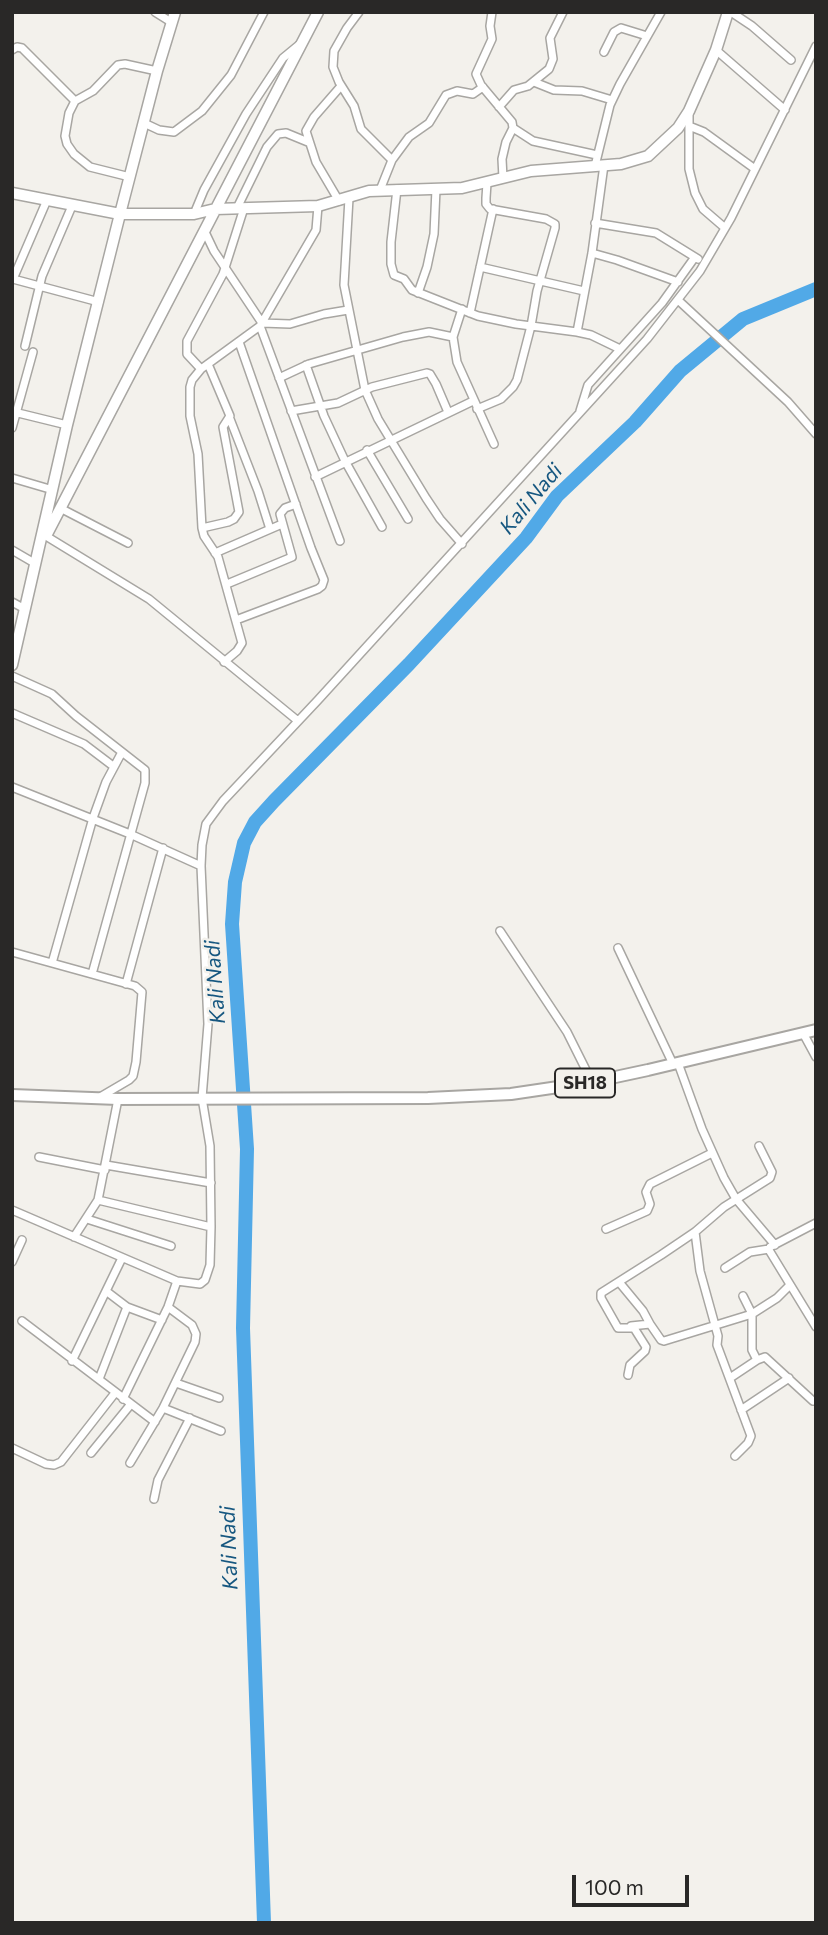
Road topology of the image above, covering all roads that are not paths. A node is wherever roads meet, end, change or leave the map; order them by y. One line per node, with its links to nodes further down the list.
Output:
1 (155, 12): 9 (street)
2 (264, 12): 26 (street)
3 (317, 12): 11 (street)
4 (359, 12): 19 (street)
5 (492, 12): 20 (street)
6 (563, 12): 18 (street)
7 (662, 12): 10 (street)
8 (729, 12): 14 (street); 16 (street)
9 (173, 17): 17 (street)
10 (647, 36): 15 (street); 21 (street)
11 (303, 42): 46 (street); 49 (street)
12 (816, 46): 24 (street)
13 (12, 50): 22 (street)
14 (716, 50): 24 (street); 25 (street)
15 (604, 52)
16 (790, 60)
17 (157, 71): 22 (street); 26 (street)
18 (534, 82): 21 (street); 23 (street)
19 (341, 86): 29 (street); 31 (street)
20 (483, 87): 23 (street); 31 (street)
21 (612, 100): 30 (street)
22 (75, 101): 34 (street)
23 (499, 107): 28 (street)
24 (785, 110): 33 (street)
25 (689, 111): 27 (street); 32 (street)
26 (145, 123): 34 (street)
27 (689, 126): 33 (street); 51 (street)
28 (513, 128): 30 (street); 35 (street)
29 (308, 142): 41 (street); 45 (street)
30 (597, 155): 32 (street)
31 (392, 160): 39 (street)
32 (599, 166): 35 (street); 50 (street)
33 (755, 170): 51 (street)
34 (130, 177): 48 (street)
35 (503, 178): 36 (street)
36 (487, 183): 37 (street); 47 (street)
37 (436, 188): 38 (street); 63 (street)
38 (397, 189): 39 (street); 63 (street)
39 (380, 190): 41 (street)
40 (12, 192): 42 (street)
41 (344, 199): 44 (street); 67 (street)
42 (47, 200): 43 (street); 58 (street)
43 (72, 206): 48 (street); 61 (street)
44 (318, 206): 45 (street); 69 (street)
45 (240, 208): 46 (street); 57 (street)
46 (215, 209): 49 (street); 52 (street)
47 (493, 209): 56 (street); 59 (street)
48 (120, 214): 49 (street); 65 (street)
49 (194, 214)
50 (595, 223): 53 (street); 54 (street)
51 (724, 228): 55 (street)
52 (204, 230): 57 (street); 101 (street)
53 (592, 253): 60 (street); 62 (street)
54 (695, 257): 55 (street); 60 (street)
55 (704, 263): 64 (street)
56 (480, 267): 59 (street); 68 (street)
57 (225, 268): 69 (street); 79 (street)
58 (13, 280): 61 (street)
59 (540, 281): 62 (street); 70 (street)
60 (678, 282): 75 (street)
61 (39, 285): 65 (street); 74 (street)
62 (584, 291): 71 (street)
63 (418, 293): 66 (street)
64 (678, 300): 88 (street); 92 (street)
65 (99, 302): 90 (street)
66 (462, 309): 68 (street); 72 (street)
67 (348, 310): 69 (street); 76 (street)
68 (470, 313): 70 (street)
69 (261, 324): 73 (street); 80 (street)
70 (531, 326): 71 (street); 84 (street)
71 (577, 332): 75 (street)
72 (453, 337): 76 (street); 82 (street)
73 (239, 342): 79 (street); 100 (street)
74 (25, 346)
75 (620, 349): 88 (street)
76 (356, 350): 78 (street); 81 (street)
77 (33, 352): 86 (street)
78 (306, 365): 80 (street); 83 (street)
79 (204, 367): 89 (street); 105 (street)
80 (279, 378): 85 (street)
81 (365, 390): 83 (street); 87 (street); 93 (street)
82 (473, 401): 84 (street); 87 (street)
83 (320, 406): 85 (street); 96 (street)
84 (477, 409): 94 (street)
85 (291, 411): 97 (street)
86 (14, 412): 90 (street); 91 (street)
87 (448, 412): 93 (street)
88 (580, 412): 110 (street)
89 (230, 419): 105 (street); 106 (street)
90 (68, 425): 99 (street)
91 (12, 428)
92 (816, 434)
93 (390, 439): 95 (street); 110 (street)
94 (494, 444)
95 (367, 450): 96 (street); 102 (street)
96 (345, 461): 97 (street); 104 (street)
97 (315, 477): 108 (street)
98 (12, 478): 99 (street)
99 (53, 490): 111 (street)
100 (296, 504): 103 (street); 118 (street)
101 (62, 509): 107 (street); 109 (street)
102 (408, 519)
103 (282, 524): 106 (street); 115 (street)
104 (382, 527)
105 (202, 528): 113 (street)
106 (270, 529): 113 (street)
107 (46, 536): 111 (street); 119 (street)
108 (340, 541)
109 (128, 543)
110 (462, 544): 123 (street)
111 (40, 547): 114 (street)
112 (12, 550): 114 (street)
113 (215, 553): 115 (street)
114 (36, 564): 117 (street)
115 (227, 584): 118 (street)
116 (12, 602): 117 (street)
117 (25, 609): 120 (street)
118 (236, 620): 119 (street)
119 (224, 662): 123 (street)
120 (12, 665)
121 (12, 676): 124 (street)
122 (12, 713): 125 (street)
123 (298, 721): 130 (street)
124 (122, 752): 125 (street); 128 (street)
125 (113, 766): 127 (street)
126 (12, 787): 127 (street)
127 (93, 818): 128 (street); 134 (street)
128 (130, 834): 129 (street); 135 (street)
129 (163, 848): 130 (street); 136 (street)
130 (201, 866): 143 (street)
131 (500, 930): 141 (street)
132 (618, 948): 140 (street)
133 (12, 953): 134 (street)
134 (52, 962): 135 (street)
135 (92, 974): 136 (street)
136 (126, 984): 144 (street)
137 (816, 1030): 138 (main road, SH18)
138 (803, 1033): 139 (street); 140 (main road, SH18)
139 (816, 1057)
140 (676, 1063): 141 (main road, SH18); 147 (street)
141 (592, 1082): 143 (main road, SH18)
142 (12, 1095): 144 (main road, SH18)
143 (208, 1098): 145 (main road, SH18); 150 (street)
144 (96, 1099): 145 (main road, SH18)
145 (118, 1099): 149 (street)
146 (759, 1146): 152 (street)
147 (712, 1153): 152 (street); 157 (street)
148 (39, 1157): 149 (street)
149 (106, 1167): 150 (street); 151 (street)
150 (211, 1184): 156 (street)
151 (97, 1199): 154 (street); 156 (street)
152 (736, 1199): 158 (street); 162 (street)
153 (12, 1210): 159 (street)
154 (87, 1219): 159 (street); 161 (street)
155 (816, 1223): 162 (street)
156 (211, 1227): 166 (street)
157 (607, 1229)
158 (695, 1232): 167 (street); 177 (street)
159 (74, 1237): 163 (street)
160 (22, 1240): 164 (street)
161 (172, 1246)
162 (772, 1247): 165 (street); 168 (street)
163 (122, 1258): 166 (street); 169 (street)
164 (12, 1262)
165 (725, 1268)
166 (177, 1281): 171 (street)
167 (619, 1282): 176 (street); 178 (street)
168 (790, 1285): 173 (street); 179 (street)
169 (106, 1291): 172 (street); 181 (street)
170 (744, 1296): 173 (street)
171 (171, 1300): 174 (street); 186 (street)
172 (127, 1307): 174 (street); 185 (street)
173 (752, 1314): 177 (street); 180 (street)
174 (162, 1320): 189 (street)
175 (22, 1321): 181 (street)
176 (650, 1324): 177 (street); 178 (street)
177 (715, 1324): 183 (street)
178 (631, 1326): 182 (street)
179 (816, 1327)
180 (757, 1360): 183 (street); 184 (street)
181 (72, 1361): 185 (street)
182 (628, 1375)
183 (730, 1378): 193 (street)
184 (789, 1378): 190 (street); 193 (street)
185 (99, 1379): 187 (street)
186 (176, 1383): 188 (street); 192 (street)
187 (115, 1393): 189 (street); 197 (street)
188 (219, 1398)
189 (123, 1399): 191 (street)
190 (813, 1401)
191 (131, 1404): 195 (street); 198 (street)
192 (163, 1408): 194 (street); 195 (street)
193 (741, 1410): 199 (street)
194 (190, 1418): 196 (street); 201 (street)
195 (155, 1422): 200 (street)
196 (221, 1431)
197 (12, 1448)
198 (91, 1453)
199 (735, 1456)
200 (130, 1463)
201 (154, 1499)

